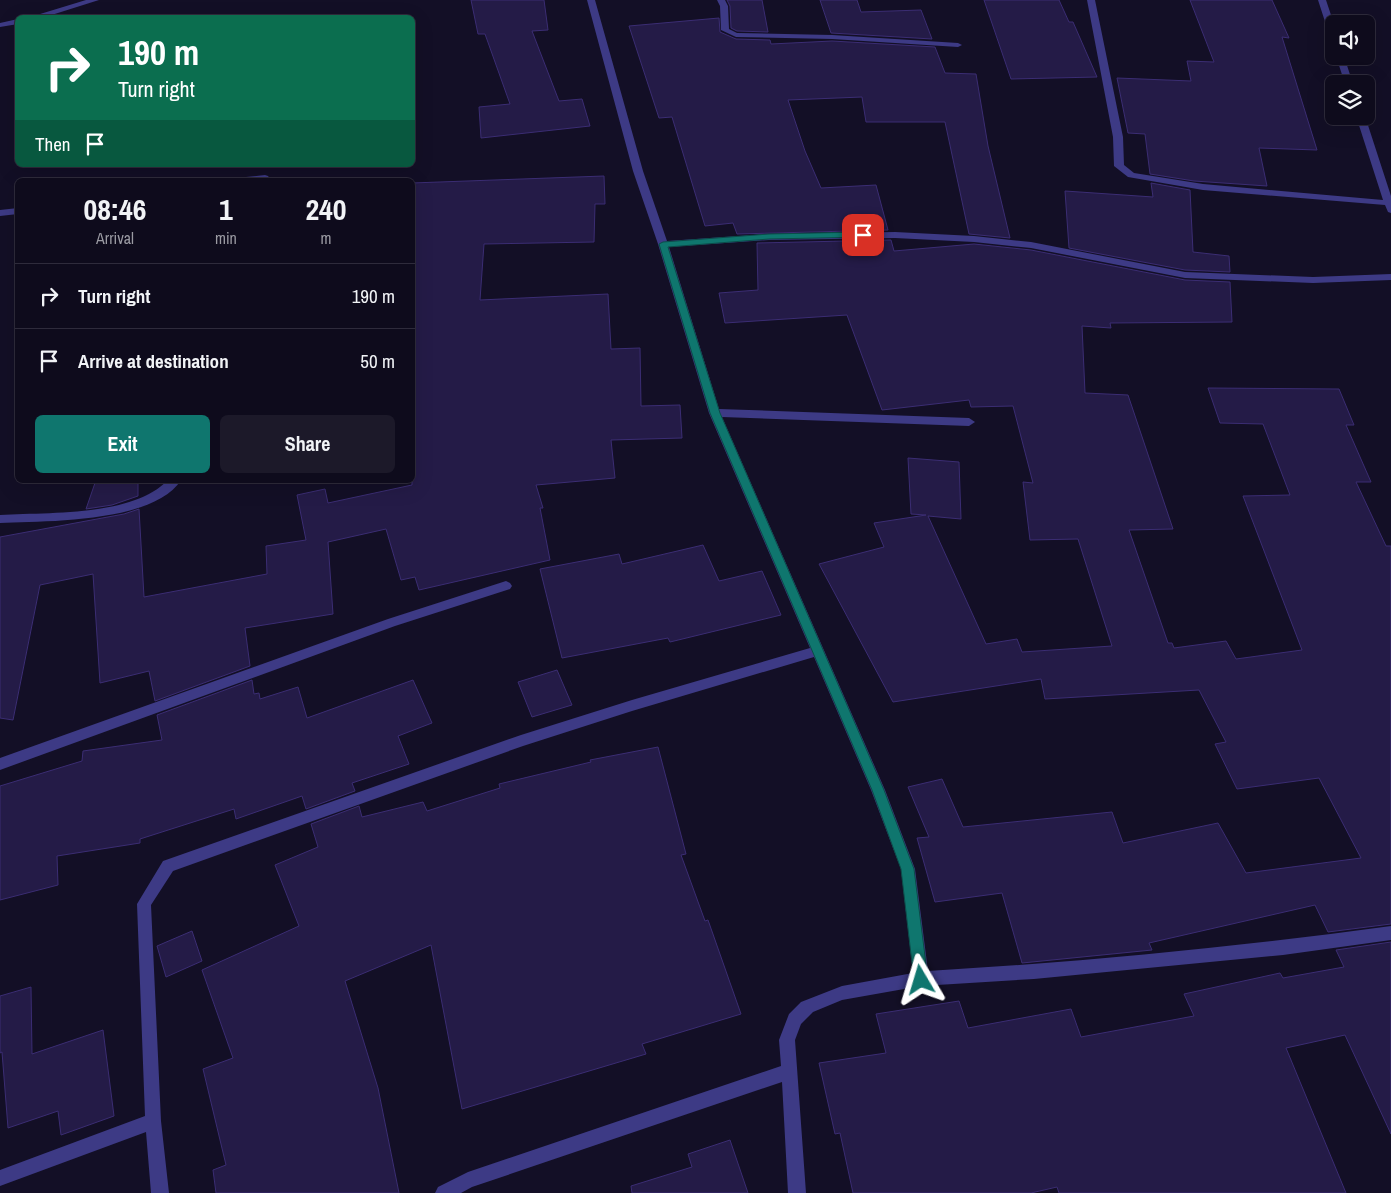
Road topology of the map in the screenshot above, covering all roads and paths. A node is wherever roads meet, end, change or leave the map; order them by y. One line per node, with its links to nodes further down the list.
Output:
1 (95, 0): 6 (street)
2 (591, 0): 15 (street)
3 (721, 0): 10 (street)
4 (1091, 0): 12 (street)
5 (1322, 0): 7 (street)
6 (42, 15)
7 (1327, 15)
8 (15, 22): 9 (street)
9 (0, 25)
10 (958, 46)
11 (1363, 125): 12 (street)
12 (1390, 206)
13 (15, 212): 14 (street)
14 (0, 214)
15 (663, 244): 16 (street); 17 (street)
16 (1391, 277)
17 (715, 413): 18 (street); 22 (street)
18 (969, 422)
19 (172, 483): 20 (street)
20 (0, 518)
21 (506, 586): 23 (street)
22 (818, 651): 25 (street); 27 (street)
23 (0, 764)
24 (1391, 932): 25 (street)
25 (921, 980): 26 (street)
26 (790, 1072): 30 (street); 31 (street)
27 (153, 1121): 28 (street); 29 (street)
28 (0, 1178)
29 (160, 1193)
30 (444, 1193)
31 (797, 1193)

